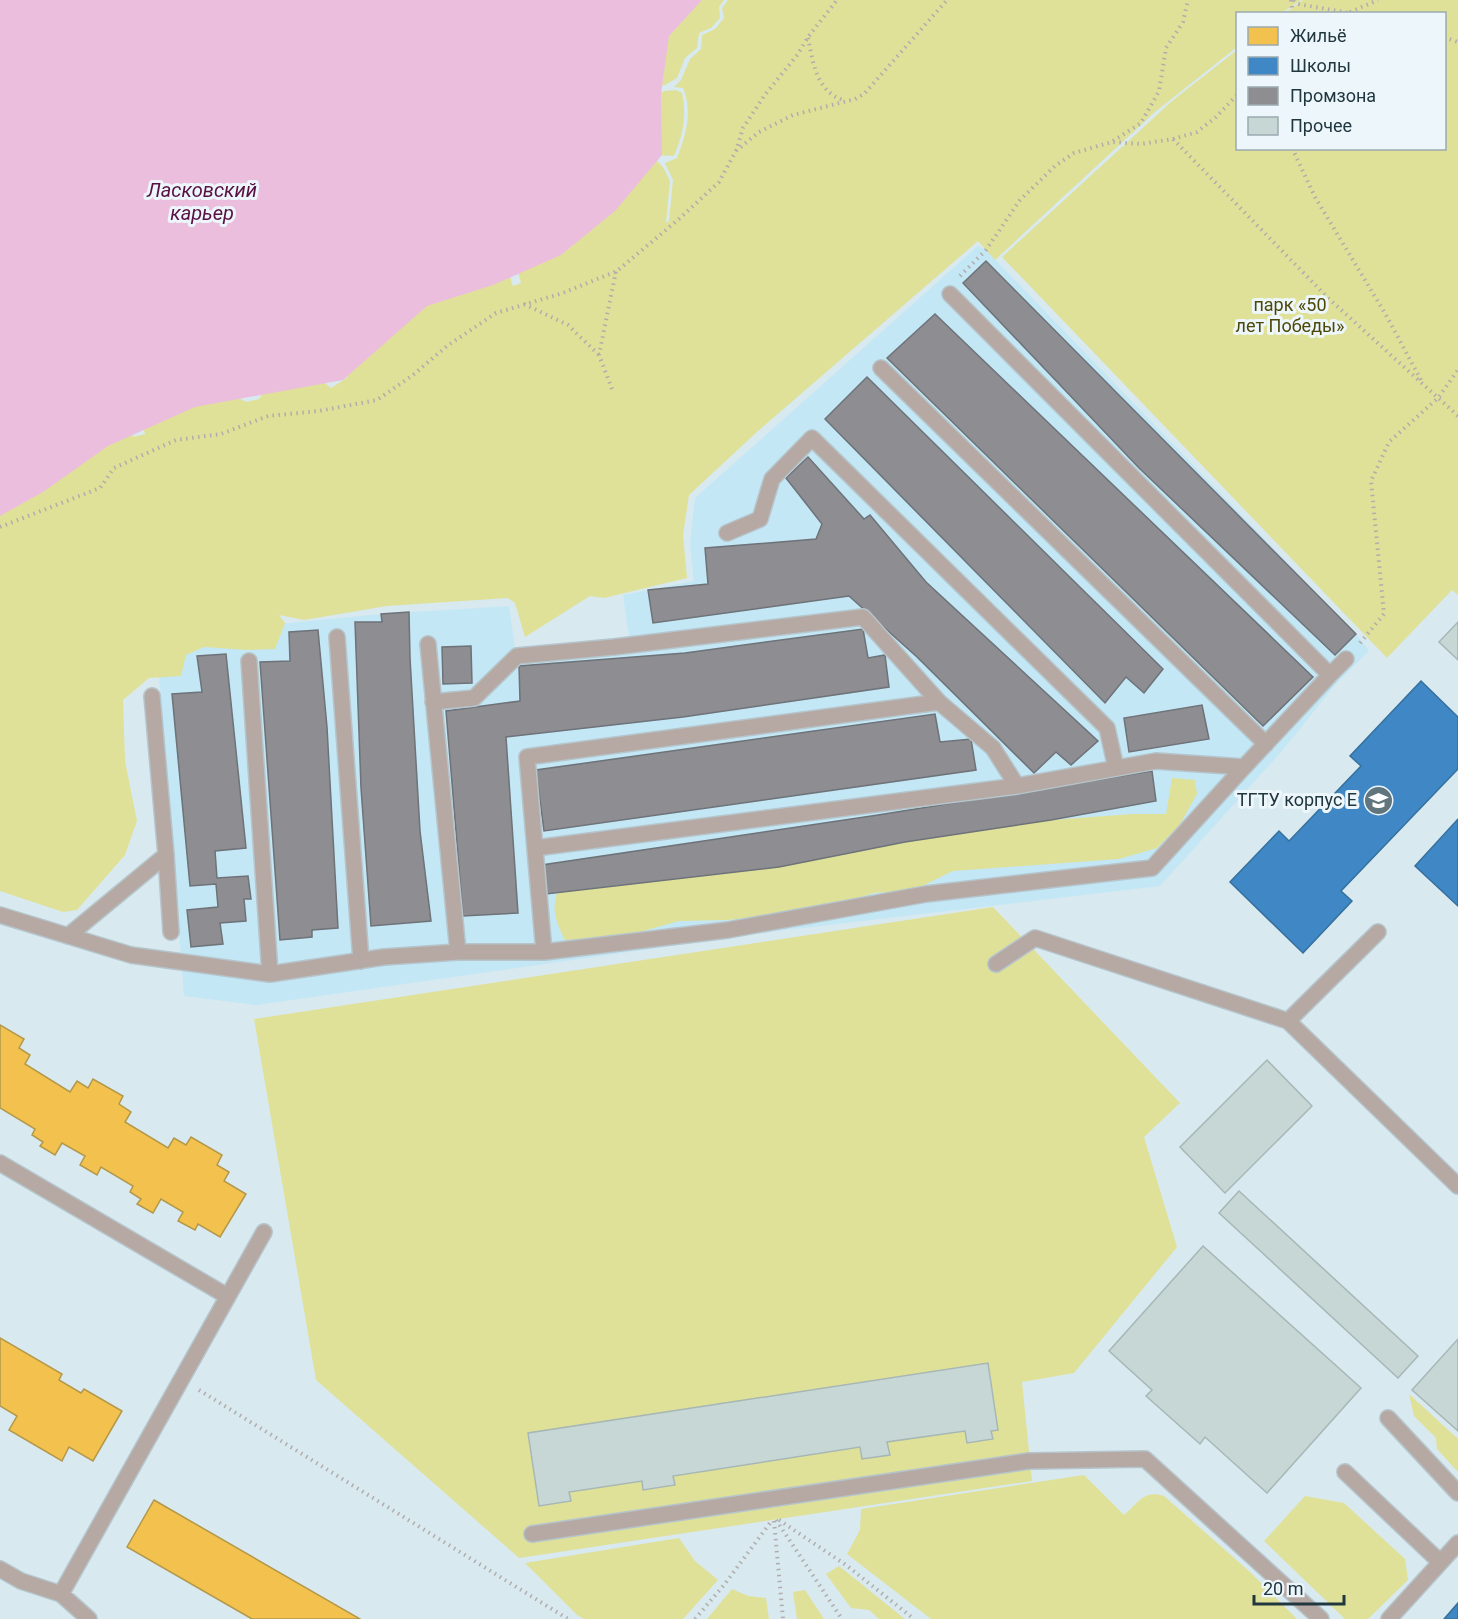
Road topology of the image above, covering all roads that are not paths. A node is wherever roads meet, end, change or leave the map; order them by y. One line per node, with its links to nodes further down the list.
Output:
1 (950, 294): 8 (lane)
2 (881, 368): 12 (lane)
3 (727, 533): 14 (lane)
4 (337, 637): 24 (lane)
5 (428, 644): 10 (lane)
6 (1347, 659): 8 (lane)
7 (249, 662): 26 (lane)
8 (1330, 675): 12 (lane)
9 (152, 696): 17 (lane)
10 (433, 702): 11 (lane); 22 (lane)
11 (939, 702): 15 (lane); 16 (lane)
12 (1266, 744): 13 (lane)
13 (1244, 767): 14 (lane); 23 (lane)
14 (1116, 768): 15 (lane)
15 (1017, 786): 16 (lane)
16 (535, 848): 23 (lane)
17 (166, 855): 19 (lane); 21 (lane)
18 (0, 915): 21 (lane)
19 (171, 932)
20 (1378, 932): 27 (lane)
21 (68, 936): 26 (lane)
22 (458, 952): 23 (lane); 24 (lane)
23 (544, 952)
24 (361, 961): 26 (lane)
25 (996, 964): 27 (lane)
26 (270, 974)
27 (1288, 1021): 29 (lane)
28 (0, 1163): 31 (lane)
29 (1458, 1186)
30 (264, 1232): 31 (lane)
31 (226, 1296): 39 (lane)
32 (1388, 1418): 34 (lane)
33 (1345, 1472): 37 (lane)
34 (1458, 1493)
35 (532, 1534): 41 (lane)
36 (1458, 1543): 37 (lane)
37 (1440, 1562): 42 (lane)
38 (0, 1569): 39 (lane)
39 (61, 1594): 40 (lane)
40 (89, 1619)
41 (1321, 1619)
42 (1389, 1619)

